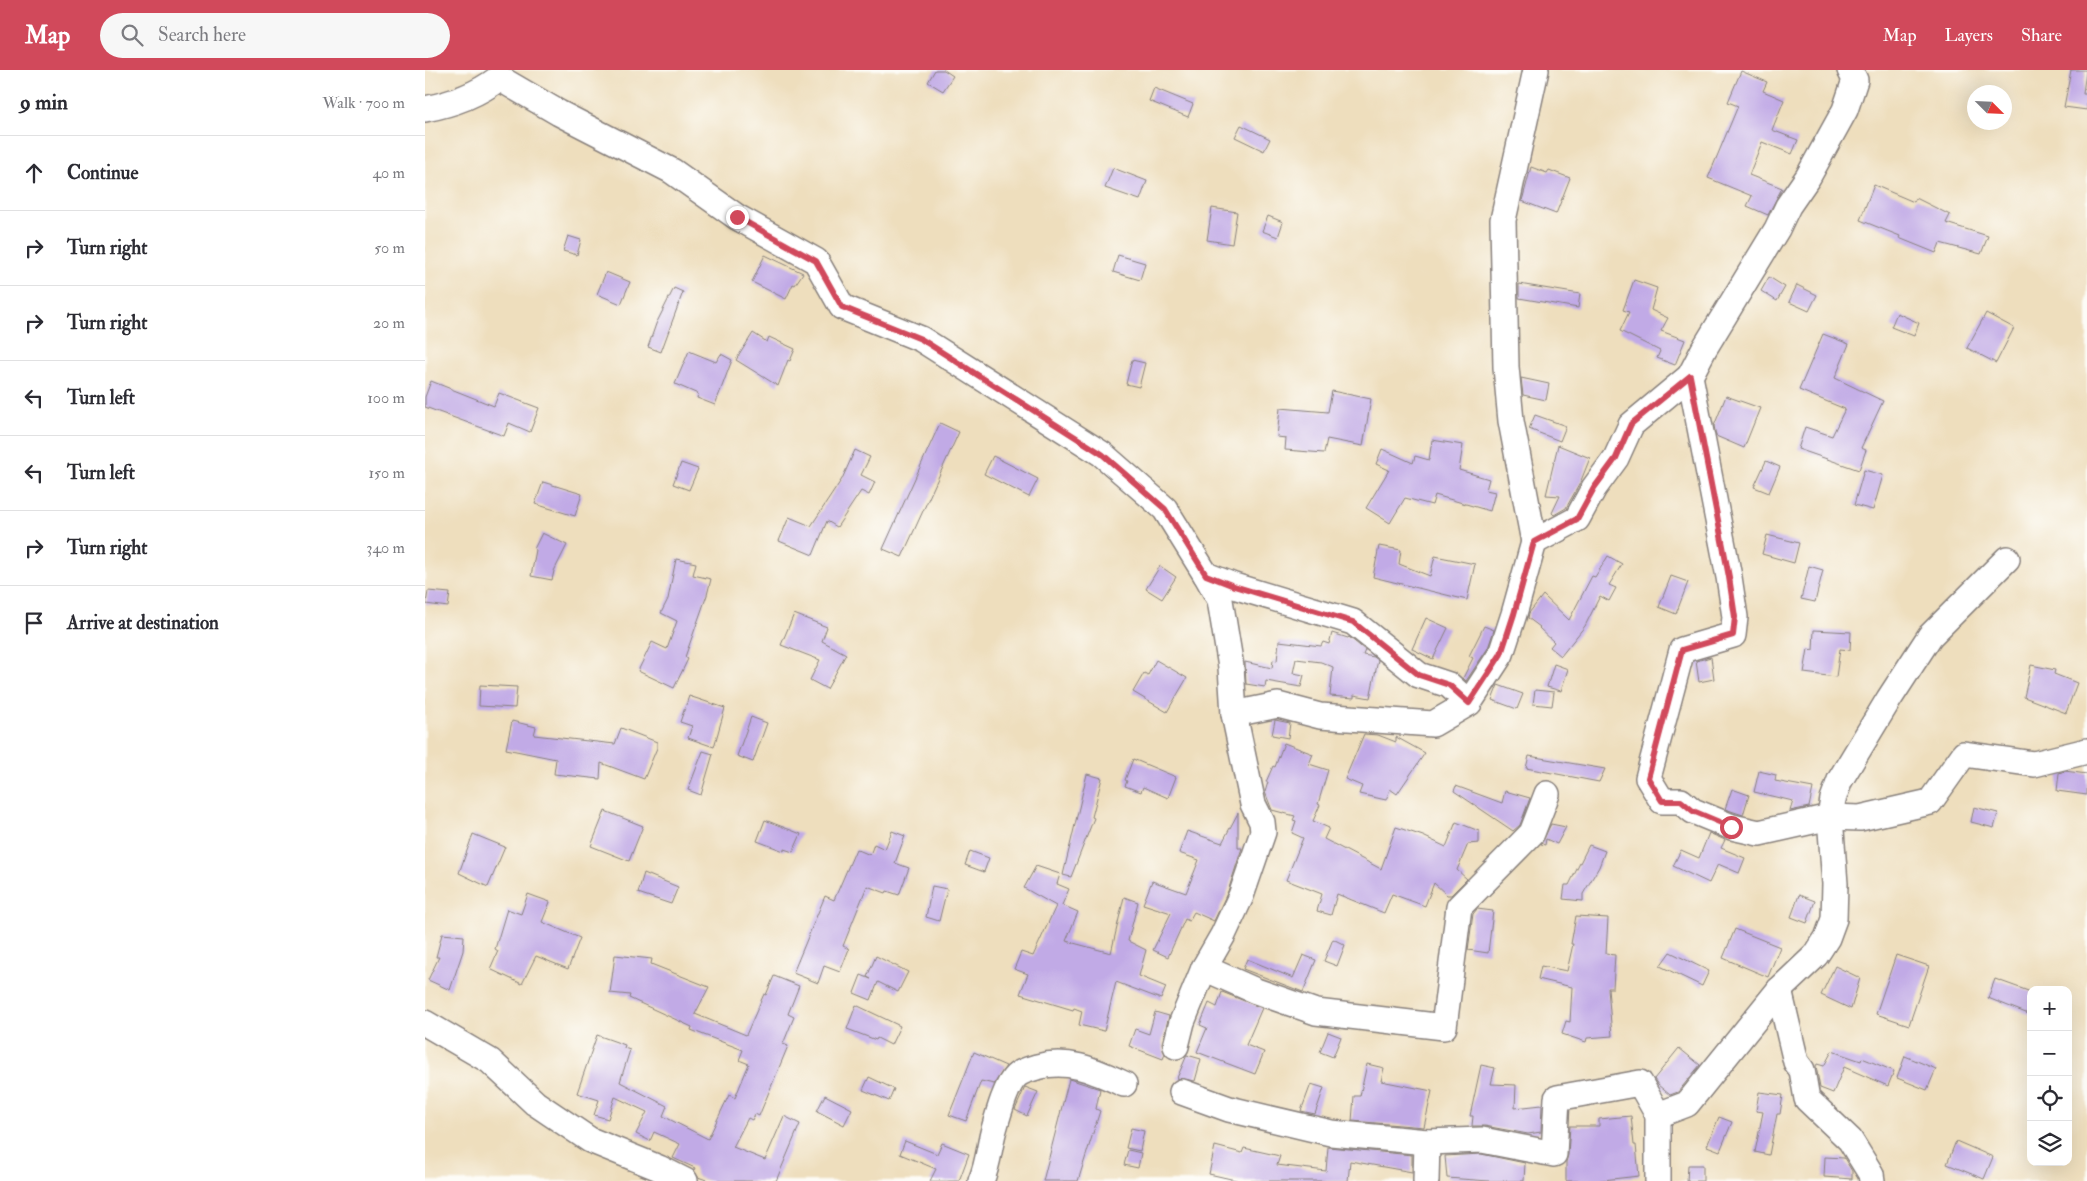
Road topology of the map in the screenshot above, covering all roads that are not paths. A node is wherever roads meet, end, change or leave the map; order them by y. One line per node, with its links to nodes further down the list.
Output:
1 (1536, 70): 6 (street)
2 (1850, 70): 5 (street)
3 (498, 73): 4 (street); 8 (street)
4 (425, 109)
5 (1690, 376): 6 (street); 13 (street)
6 (1534, 542): 9 (street)
7 (2007, 558): 13 (street)
8 (1206, 575): 9 (street); 10 (street)
9 (1469, 703): 10 (street)
10 (1234, 714): 14 (street)
11 (2087, 751): 13 (street)
12 (1547, 794): 14 (street)
13 (1830, 817): 15 (street)
14 (1204, 968): 17 (street)
15 (1779, 990): 20 (street); 26 (street)
16 (425, 1023): 22 (street)
17 (1177, 1046)
18 (1124, 1084): 23 (street)
19 (1182, 1092): 21 (street)
20 (1658, 1116): 21 (street); 25 (street)
21 (1427, 1142): 24 (street)
22 (685, 1181)
23 (981, 1181)
24 (1426, 1181)
25 (1658, 1181)
26 (1872, 1181)

